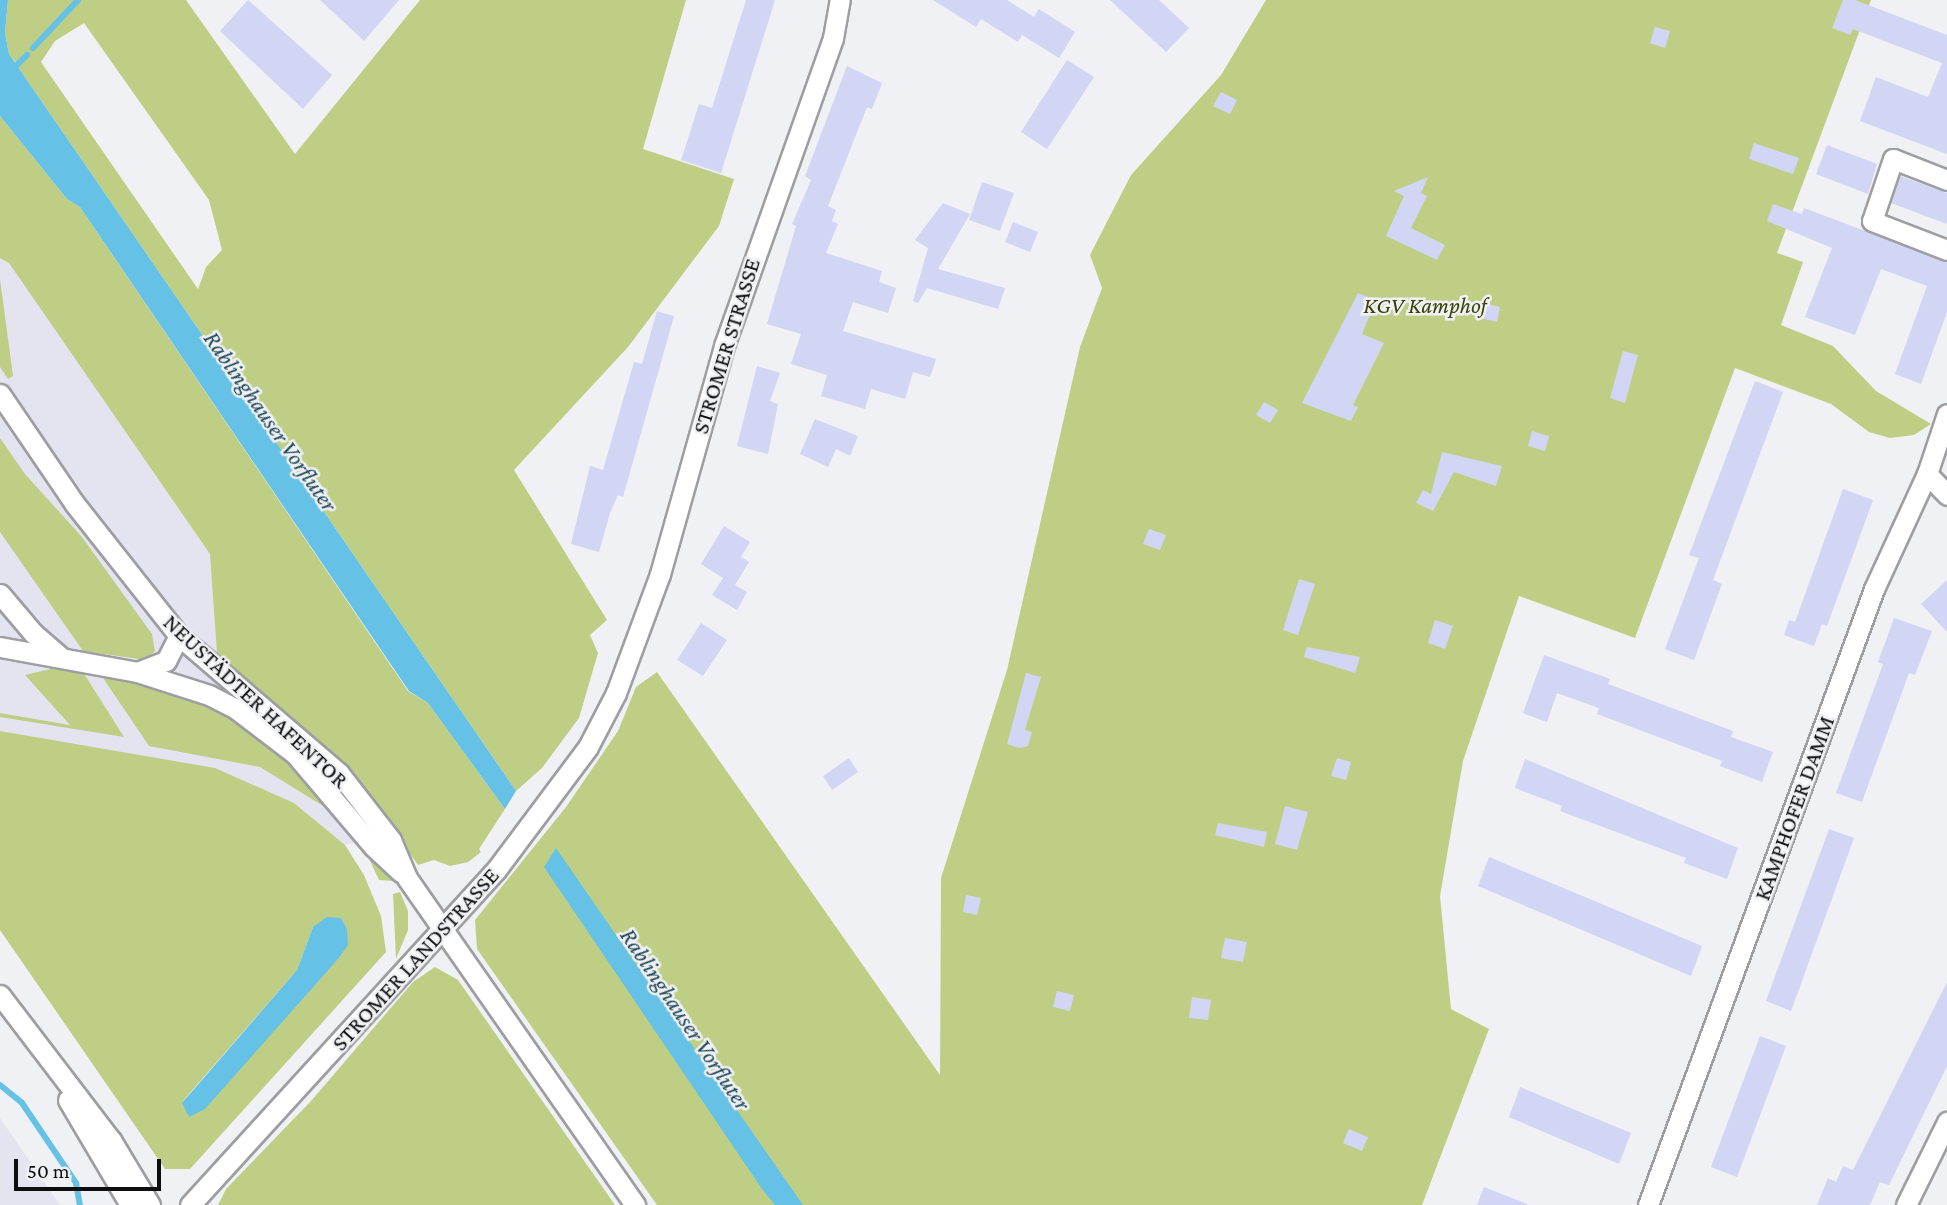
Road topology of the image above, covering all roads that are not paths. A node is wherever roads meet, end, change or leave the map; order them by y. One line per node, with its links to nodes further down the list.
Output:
1 (840, 0): 15 (street, STROMER STRASSE)
2 (1947, 180): 3 (street)
3 (1947, 250)
4 (0, 394): 7 (street, NEUSTÄDTER HAFENTOR)
5 (0, 407): 7 (street)
6 (1947, 414): 8 (street, KAMPHOFER DAMM)
7 (18, 421): 11 (street, NEUSTÄDTER HAFENTOR)
8 (1927, 474): 9 (street); 25 (street, KAMPHOFER DAMM)
9 (1947, 495)
10 (0, 594): 13 (street)
11 (179, 636): 14 (street); 16 (street, NEUSTÄDTER HAFENTOR)
12 (0, 648): 13 (street, NEUSTÄDTER HAFENTOR)
13 (65, 660): 14 (street, NEUSTÄDTER HAFENTOR)
14 (137, 672): 16 (street, NEUSTÄDTER HAFENTOR)
15 (616, 693): 17 (street, STROMER LANDSTRASSE)
16 (407, 878): 17 (street, NEUSTÄDTER HAFENTOR)
17 (442, 929): 23 (street, STROMER LANDSTRASSE); 24 (street, NEUSTÄDTER HAFENTOR)
18 (0, 995): 19 (street)
19 (48, 1062): 21 (street); 22 (street)
20 (1947, 1122): 26 (street)
21 (130, 1205)
22 (149, 1205)
23 (190, 1205)
24 (635, 1205)
25 (1648, 1205)
26 (1906, 1205)

